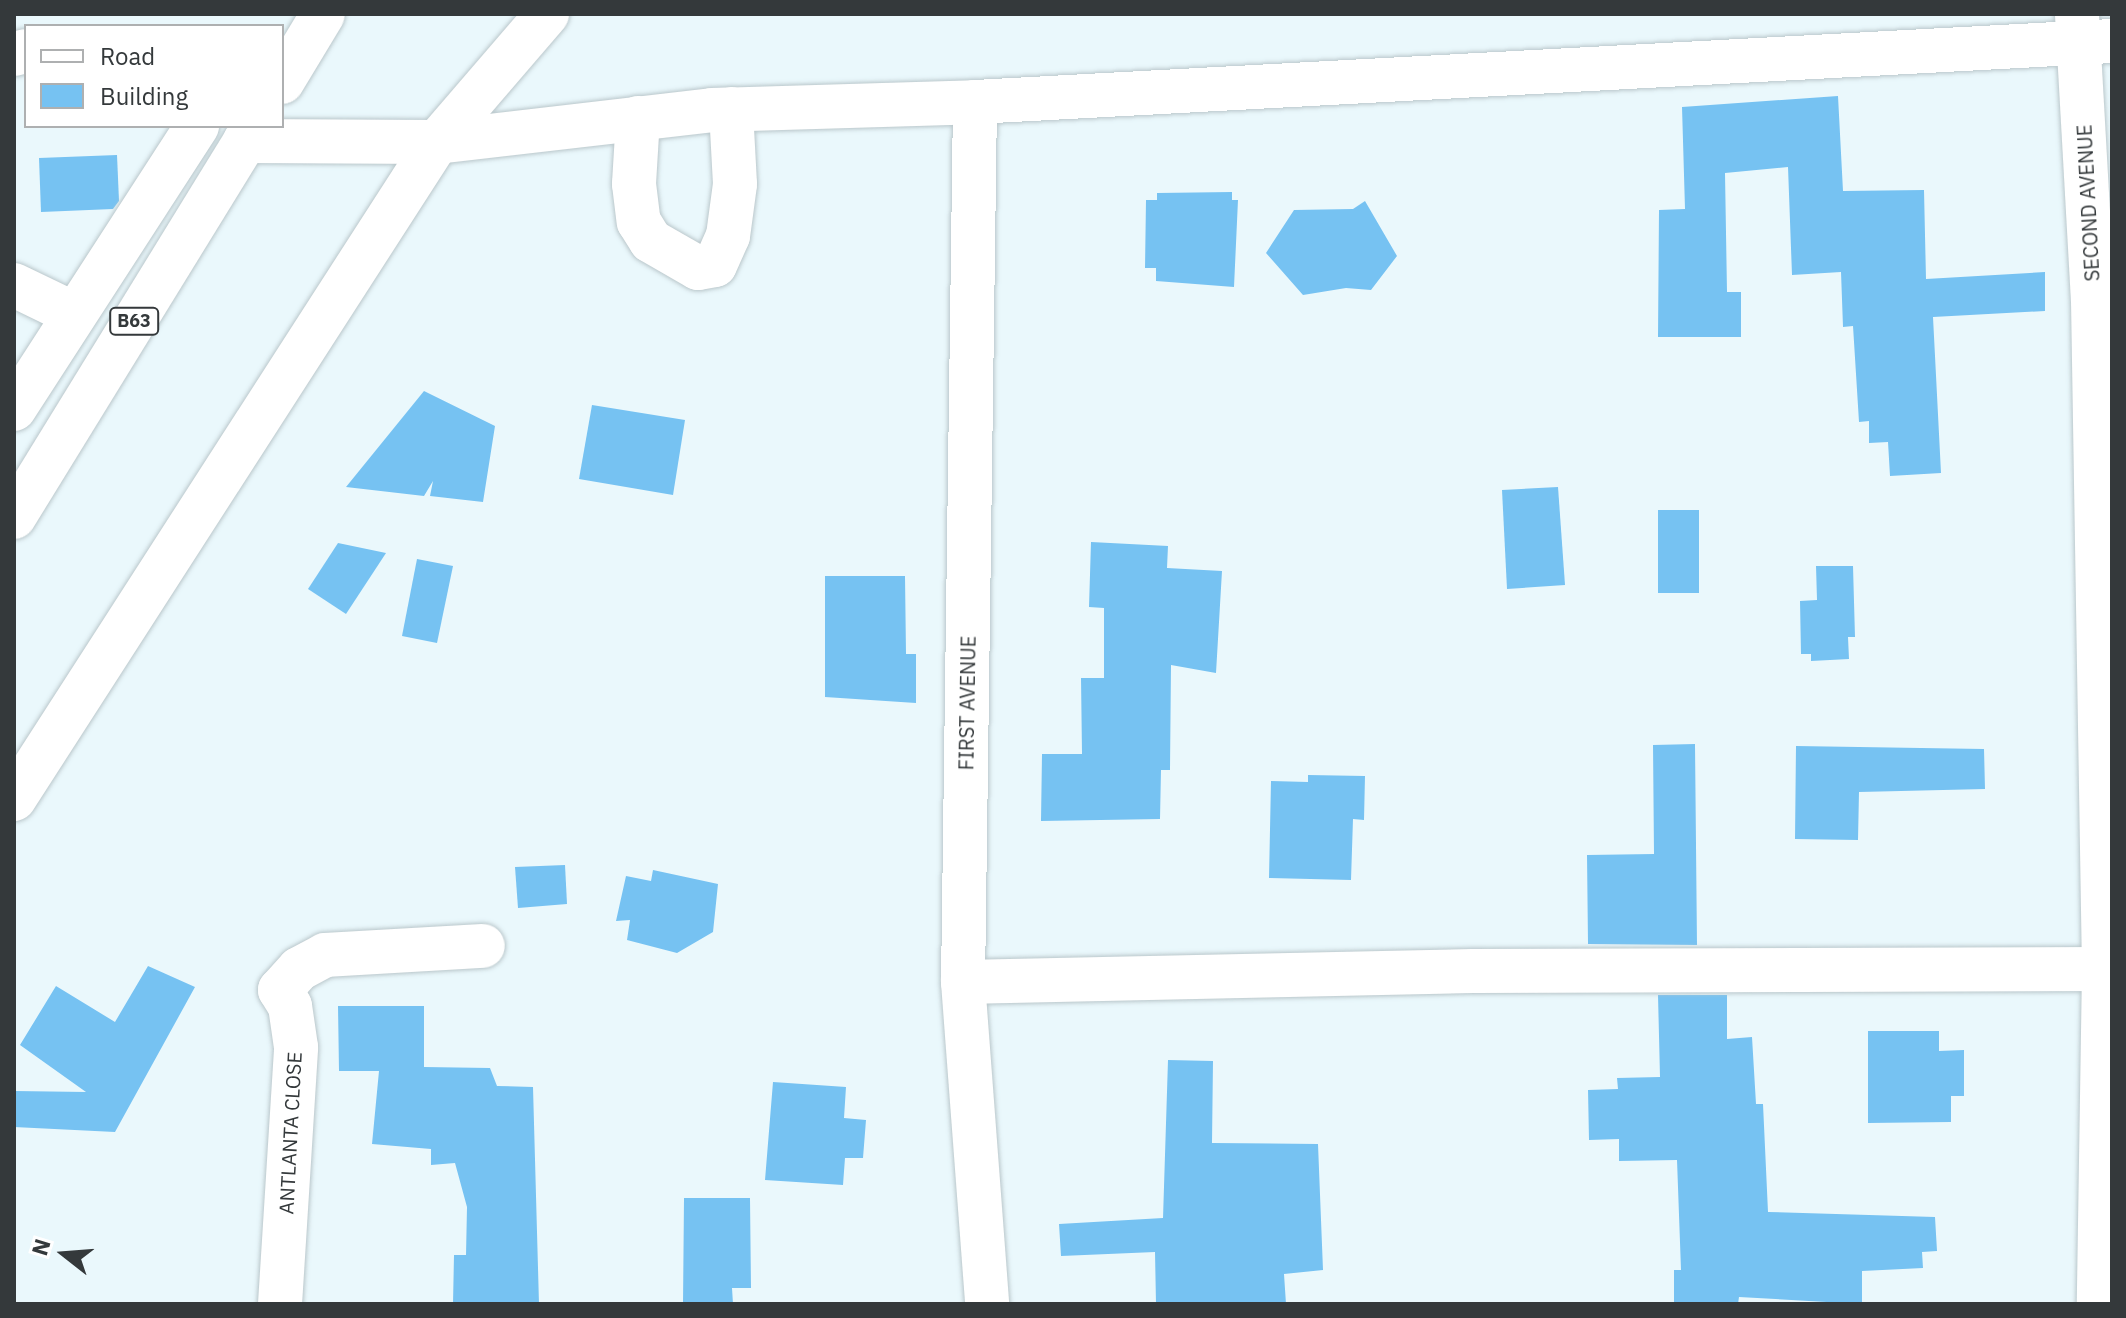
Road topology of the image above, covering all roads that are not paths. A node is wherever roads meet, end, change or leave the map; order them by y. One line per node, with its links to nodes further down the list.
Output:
1 (323, 14): 4 (main road)
2 (547, 14): 10 (main road)
3 (2089, 33): 5 (main road); 12 (main road, SECOND AVENUE)
4 (284, 79)
5 (975, 102): 6 (main road); 19 (main road, FIRST AVENUE)
6 (731, 109): 7 (main road); 7 (main road)
7 (638, 118): 10 (main road)
8 (196, 128): 13 (main road)
9 (250, 134): 10 (main road); 15 (main road, B63)
10 (437, 142): 16 (main road)
11 (14, 285): 13 (main road)
12 (2103, 300): 18 (main road, SECOND AVENUE)
13 (74, 314): 14 (main road)
14 (14, 409)
15 (14, 517)
16 (14, 799)
17 (483, 946): 20 (main road, ANTLANTA CLOSE)
18 (2104, 969): 19 (main road); 22 (main road, SECOND AVENUE)
19 (963, 982): 21 (main road, FIRST AVENUE)
20 (280, 1304)
21 (987, 1304)
22 (2099, 1304)

